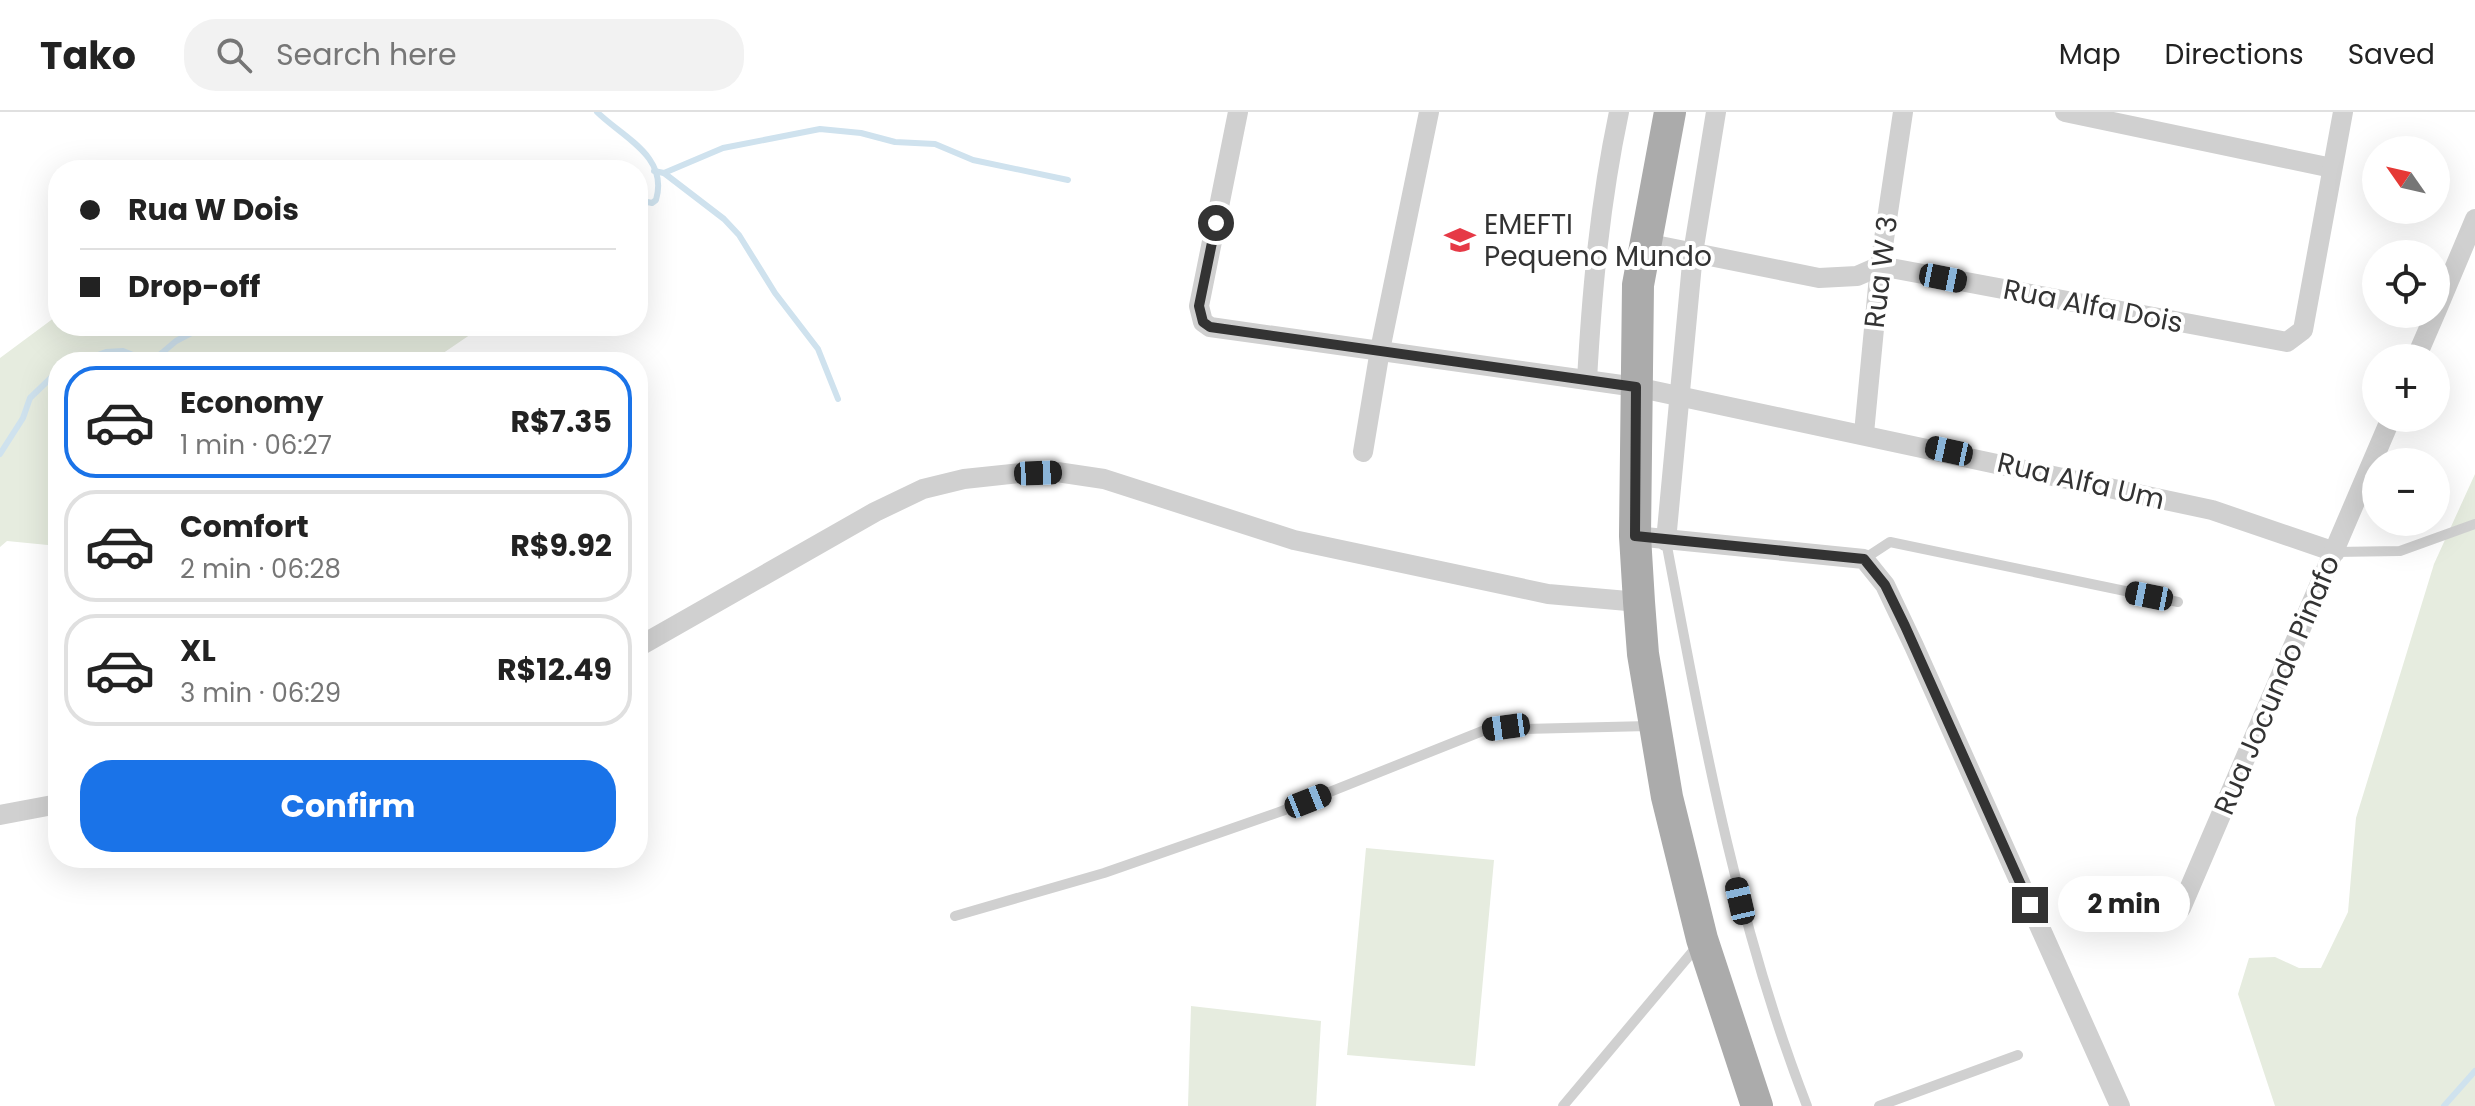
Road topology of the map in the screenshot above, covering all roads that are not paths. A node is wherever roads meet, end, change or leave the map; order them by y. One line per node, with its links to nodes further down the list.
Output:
1 (1238, 112): 15 (street, Rua Alfa Um)
2 (1429, 112): 15 (street)
3 (1619, 112): 16 (street)
4 (1670, 112): 11 (main road)
5 (1716, 112): 12 (street)
6 (1903, 112): 13 (street, Rua W 3)
7 (2065, 112): 9 (street)
8 (2343, 112): 9 (street)
9 (2332, 168): 13 (street, Rua Alfa Dois)
10 (2475, 219): 14 (street)
11 (1645, 243): 12 (street, Rua Alfa Dois); 17 (main road)
12 (1693, 253): 13 (street, Rua Alfa Dois); 18 (street)
13 (1880, 266): 20 (street, Rua W 3)
14 (2450, 279)
15 (1380, 350): 16 (street, Rua Alfa Um); 21 (street)
16 (1587, 380): 17 (street, Rua Alfa Um)
17 (1636, 387): 18 (street, Rua Alfa Um); 23 (main road)
18 (1681, 396): 20 (street, Rua Alfa Um); 23 (street)
19 (2385, 432): 24 (street, Rua Jocundo Pinafo)
20 (1864, 433): 24 (street, Rua Alfa Um)
21 (1363, 452)
22 (2475, 524): 24 (lane)
23 (1650, 538): 25 (street); 26 (main road); 38 (lane)
24 (2335, 552): 32 (street, Rua Jocundo Pinafo)
25 (1864, 559): 27 (lane); 40 (street)
26 (1639, 602): 28 (street); 29 (main road)
27 (2178, 602)
28 (648, 641)
29 (1655, 726): 33 (lane); 34 (main road)
30 (48, 806): 31 (street)
31 (0, 815)
32 (2181, 908)
33 (955, 916)
34 (1702, 939): 36 (lane); 37 (main road)
35 (2018, 1055): 39 (lane)
36 (1563, 1106)
37 (1757, 1106)
38 (1807, 1106)
39 (1879, 1106)
40 (2120, 1106)

